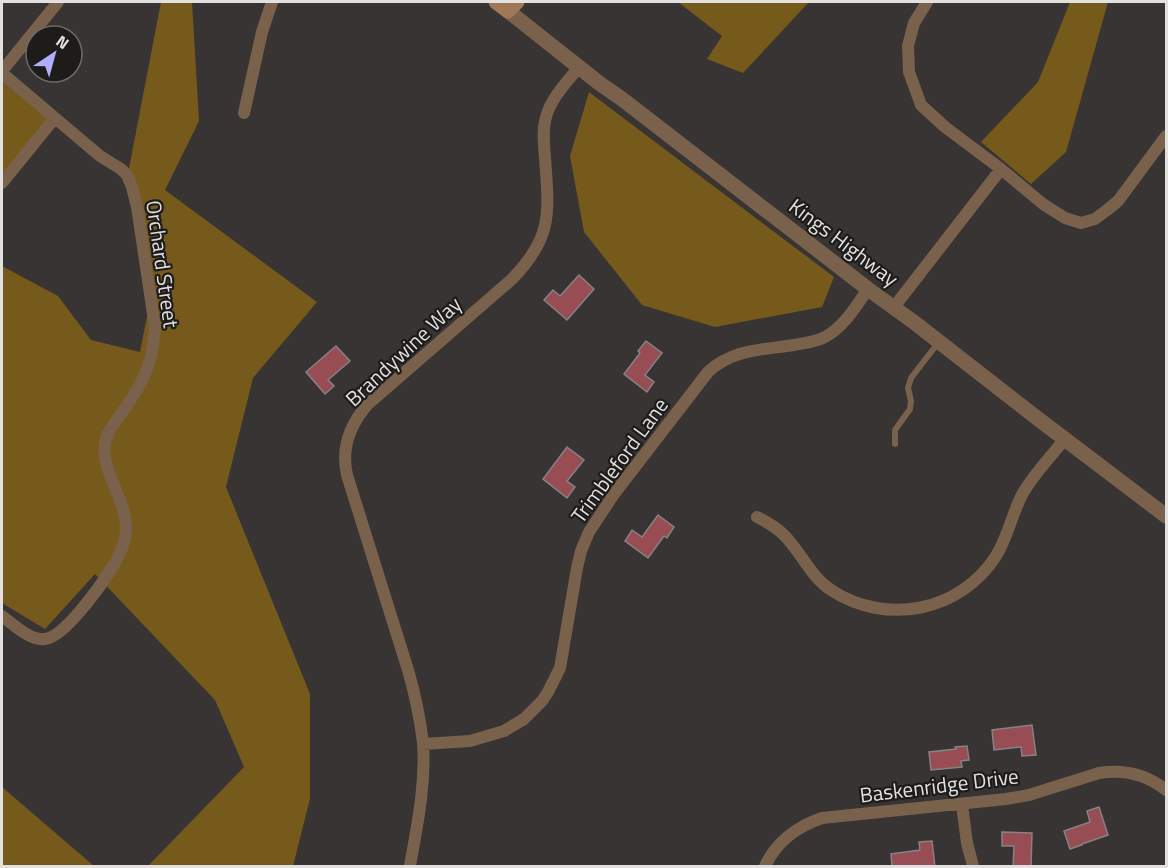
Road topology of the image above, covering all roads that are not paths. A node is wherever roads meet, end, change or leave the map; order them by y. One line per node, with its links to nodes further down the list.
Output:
1 (58, 2): 6 (street)
2 (272, 2): 7 (street)
3 (927, 2): 10 (street)
4 (507, 5): 5 (street, Kings Highway)
5 (579, 67): 12 (street, Kings Highway); 20 (street, Brandywine Way)
6 (2, 72): 8 (street, Orchard Street)
7 (244, 113)
8 (54, 118): 11 (street); 19 (street, Orchard Street)
9 (1167, 136): 10 (street)
10 (1000, 168): 13 (street)
11 (2, 183)
12 (868, 289): 13 (street, Kings Highway); 20 (street, Trimbleford Lane)
13 (894, 307): 14 (street, Kings Highway)
14 (939, 342): 15 (street, Kings Highway); 16 (lane)
15 (1065, 439): 17 (street, Kings Highway); 18 (street)
16 (895, 444)
17 (1167, 516)
18 (757, 517)
19 (2, 616)
20 (423, 744): 23 (street, Brandywine Way)
21 (1167, 790): 22 (street, Baskenridge Drive)
22 (963, 805): 24 (street, Baskenridge Drive); 25 (street)
23 (410, 867)
24 (765, 867)
25 (973, 867)

